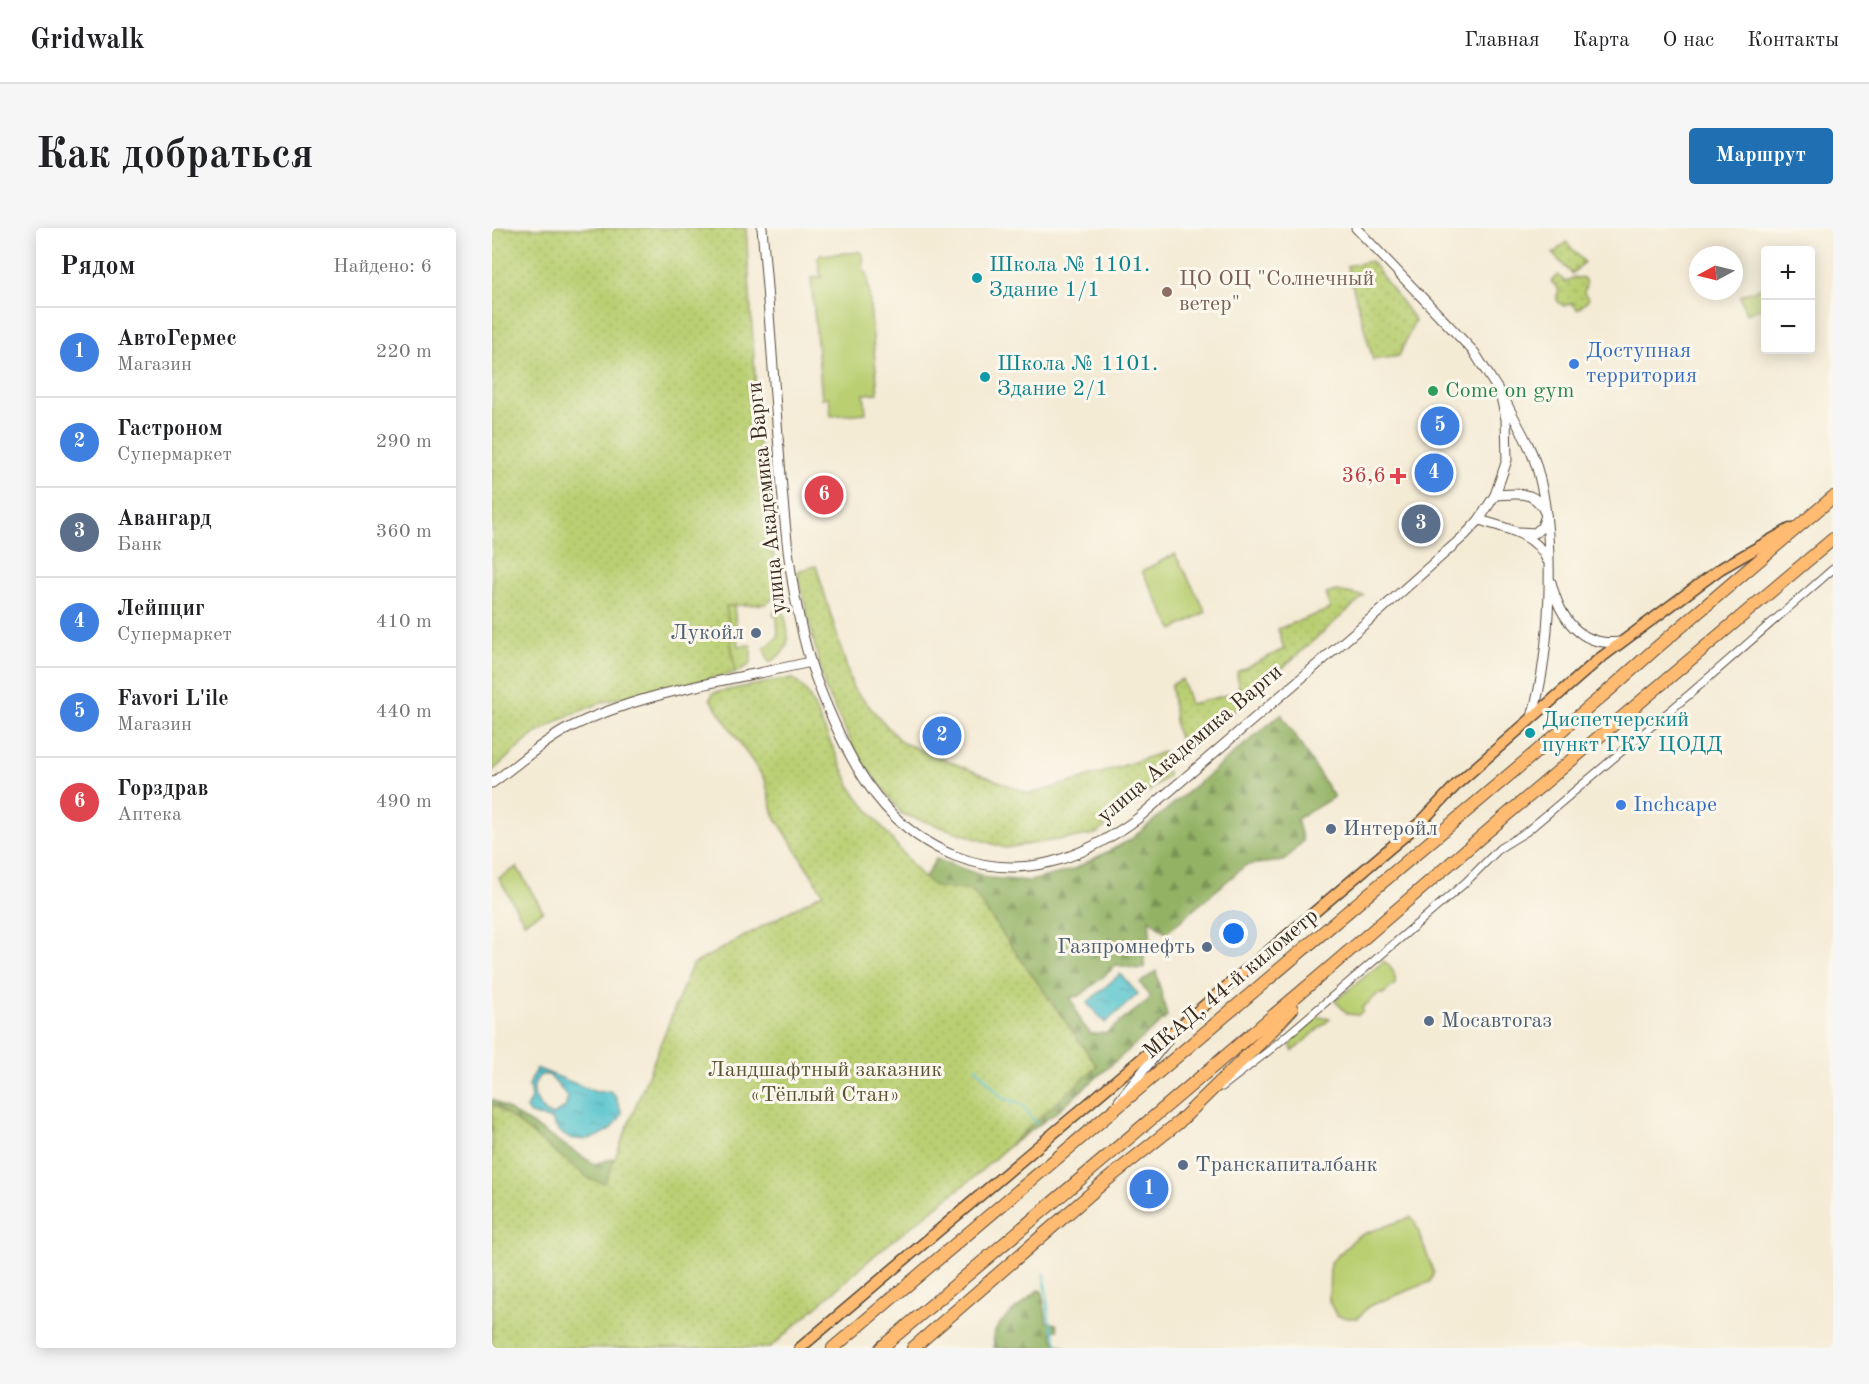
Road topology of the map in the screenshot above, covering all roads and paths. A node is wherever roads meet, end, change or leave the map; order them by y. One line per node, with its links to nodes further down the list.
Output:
1 (762, 228): 14 (street, улица Академика Варги)
2 (1356, 228): 3 (street, улица Академика Варги)
3 (1495, 384): 4 (street, улица Академика Варги); 6 (street)
4 (1495, 495): 6 (street); 8 (street, улица Академика Варги)
5 (1833, 497): 7 (highway, МКАД, 44-й километр)
6 (1546, 515): 9 (street); 11 (street)
7 (1808, 519): 13 (main road); 19 (highway, МКАД, 44-й километр)
8 (1479, 520): 9 (street); 14 (street, улица Академика Варги)
9 (1509, 530): 11 (street)
10 (1833, 539): 17 (highway)
11 (1548, 563): 13 (street); 15 (street)
12 (1833, 569): 20 (street)
13 (1620, 642): 15 (main road)
14 (810, 662): 16 (street)
15 (1532, 717): 18 (main road)
16 (492, 783)
17 (1328, 970): 20 (highway); 23 (highway)
18 (1176, 1030): 19 (street); 21 (main road)
19 (1106, 1117): 22 (highway, МКАД, 44-й километр)
20 (1178, 1123): 24 (highway)
21 (800, 1348)
22 (833, 1348)
23 (881, 1348)
24 (913, 1348)

